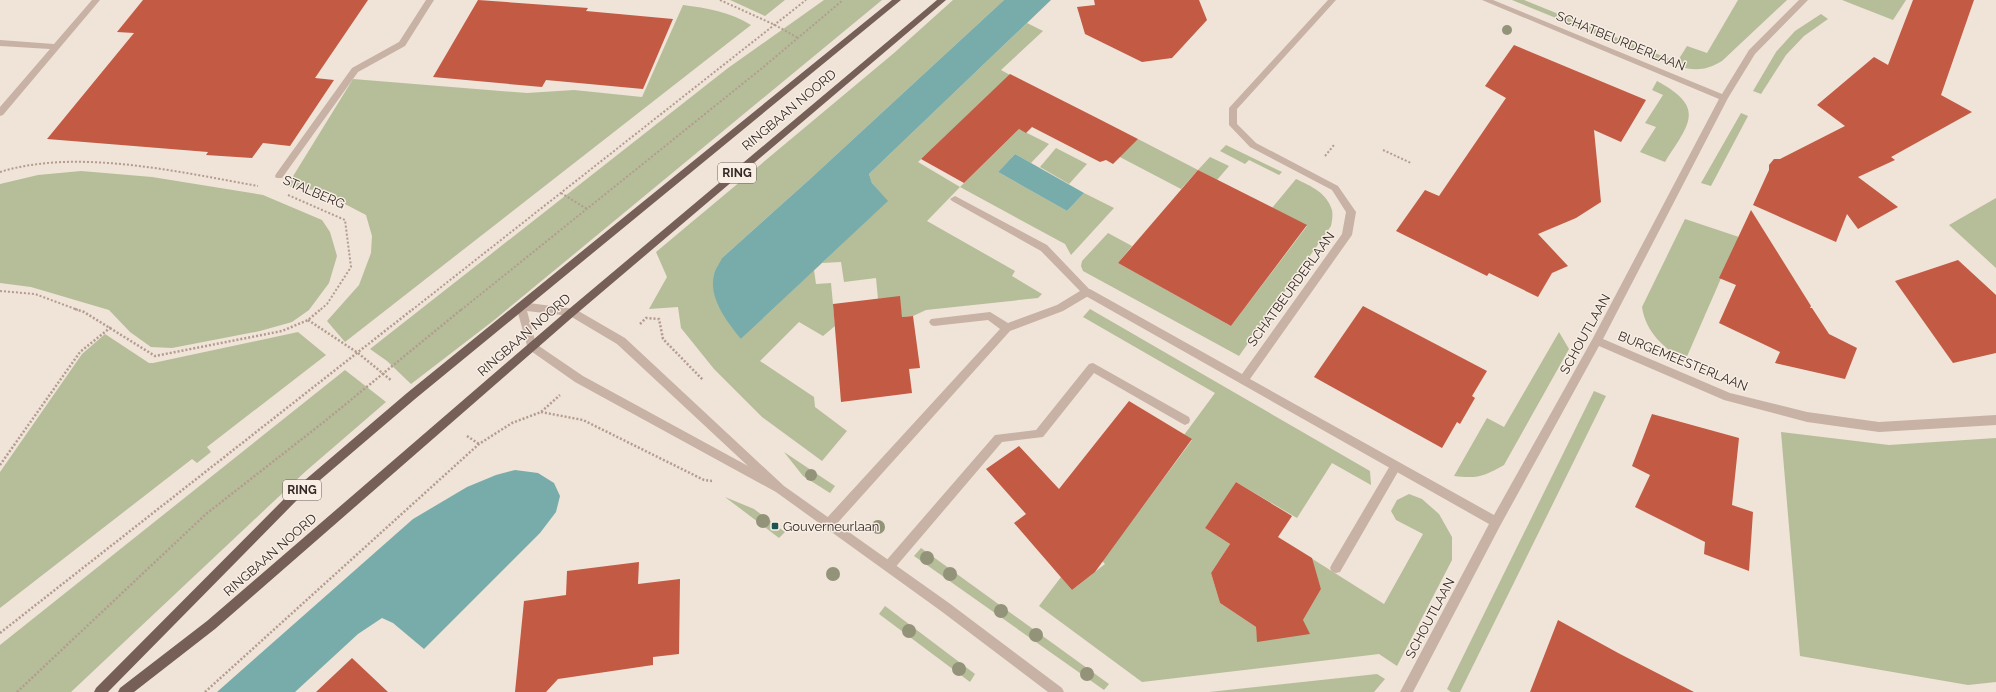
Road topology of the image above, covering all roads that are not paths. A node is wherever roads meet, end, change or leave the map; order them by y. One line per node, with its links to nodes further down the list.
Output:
1 (96, 0): 9 (street)
2 (430, 0): 12 (street, STALBERG)
3 (897, 0): 15 (main road, RINGBAAN NOORD / RING)
4 (942, 0): 16 (main road, RINGBAAN NOORD / RING)
5 (1332, 0): 21 (street, SCHATBEURDERLAAN)
6 (1486, 0): 10 (street, SCHATBEURDERLAAN)
7 (1804, 0): 10 (street, SCHOUTLAAN)
8 (0, 42): 9 (street)
9 (56, 47): 11 (street)
10 (1724, 98): 19 (street, SCHOUTLAAN)
11 (0, 112)
12 (279, 176)
13 (955, 199): 14 (street)
14 (1087, 292): 18 (street); 21 (street)
15 (521, 306): 16 (street); 20 (street); 30 (main road, RINGBAAN NOORD / RING)
16 (572, 312): 20 (main road, RINGBAAN NOORD / RING); 25 (street)
17 (934, 322): 18 (street)
18 (1007, 328): 27 (street)
19 (1597, 341): 23 (street, BURGEMEESTERLAAN); 26 (street, SCHOUTLAAN)
20 (532, 346): 25 (street); 31 (main road, RINGBAAN NOORD / RING)
21 (1244, 379): 24 (street)
22 (1185, 420): 28 (street)
23 (1996, 420)
24 (1395, 467): 26 (street); 29 (street)
25 (780, 489): 27 (street)
26 (1496, 522): 33 (street, SCHOUTLAAN)
27 (829, 524): 28 (street)
28 (888, 566): 32 (street)
29 (1336, 568)
30 (100, 692)
31 (124, 692)
32 (1058, 692)
33 (1406, 692)

